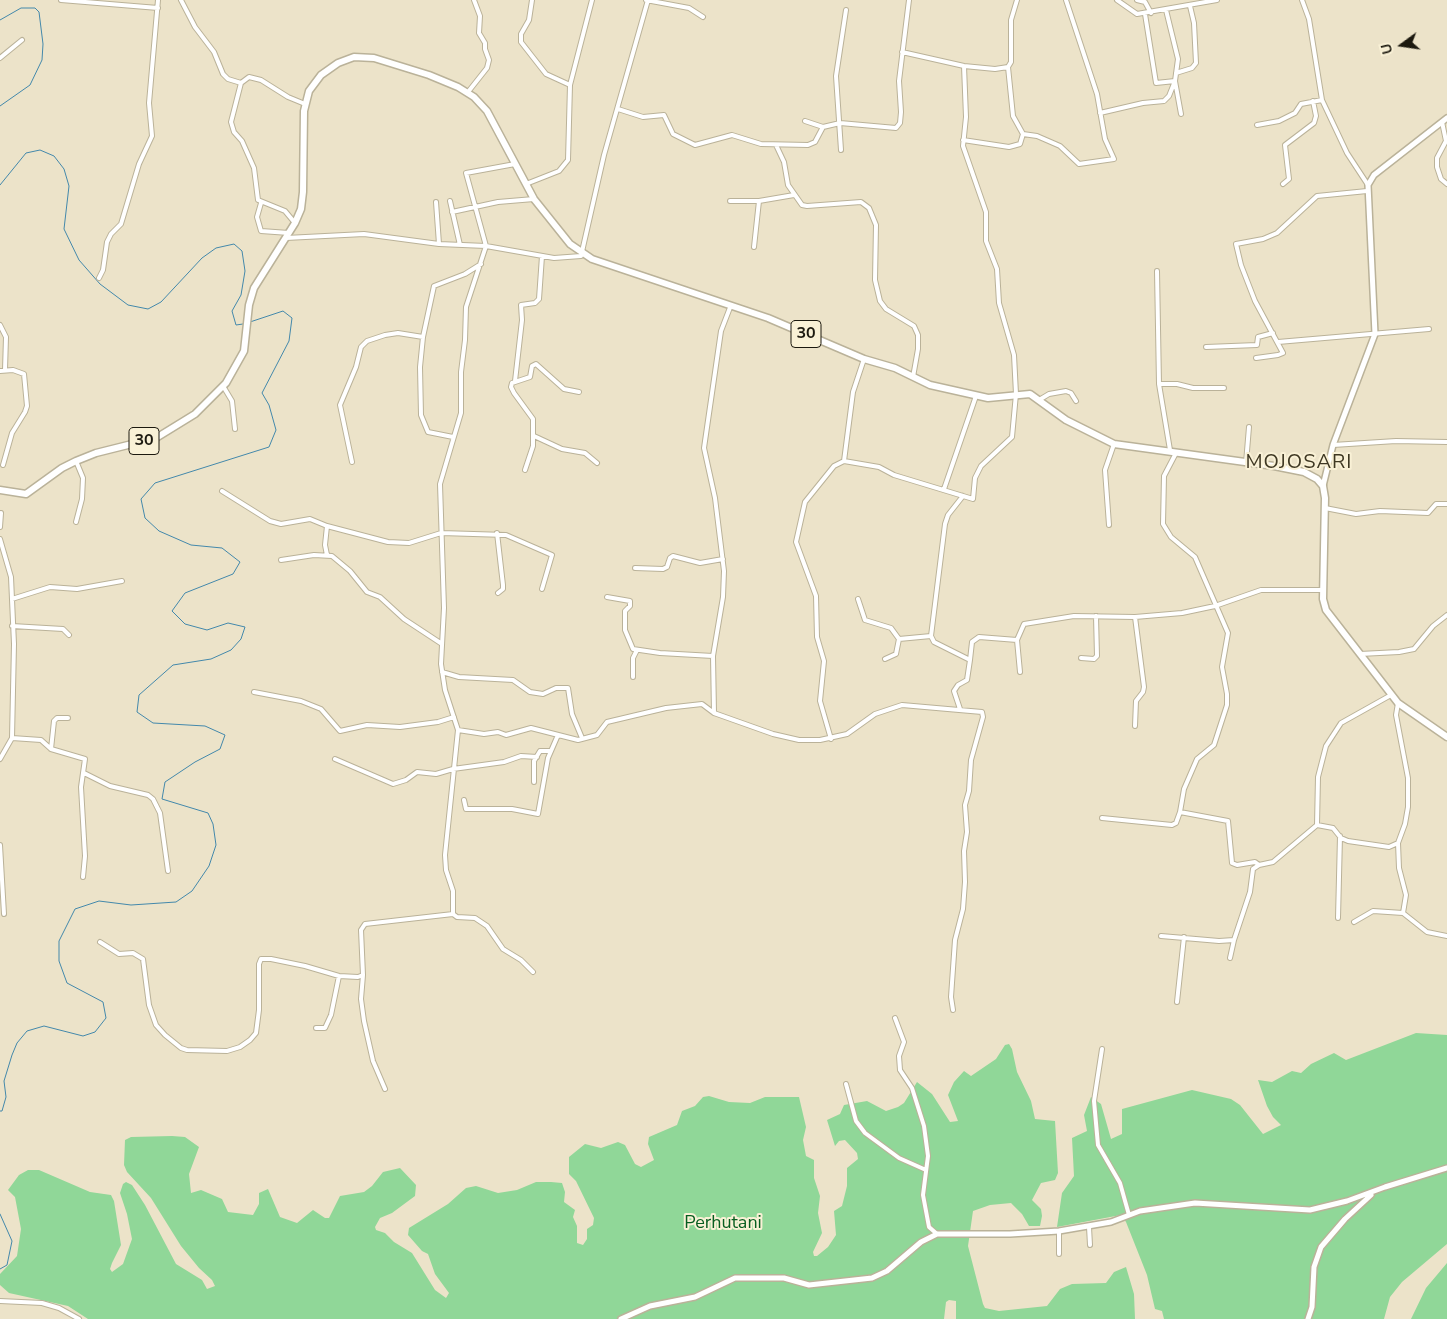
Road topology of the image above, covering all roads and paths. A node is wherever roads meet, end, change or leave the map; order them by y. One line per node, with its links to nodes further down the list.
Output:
1 (61, 0): 16 (street)
2 (158, 0): 16 (street)
3 (181, 0): 29 (street)
4 (532, 0): 30 (street)
5 (592, 0): 30 (street)
6 (647, 0): 21 (street); 35 (street)
7 (909, 0): 23 (street)
8 (1017, 0): 26 (street)
9 (1066, 0): 36 (street)
10 (1117, 0): 20 (street)
11 (1138, 0): 19 (street)
12 (1217, 0): 15 (street)
13 (1302, 0): 32 (street)
14 (475, 1): 31 (street)
15 (1190, 6): 18 (street); 27 (street)
16 (158, 8): 71 (street)
17 (846, 10): 40 (street)
18 (1166, 10): 19 (street); 27 (street)
19 (1151, 13): 20 (street)
20 (1145, 14): 28 (street)
21 (703, 17)
22 (22, 40): 24 (street)
23 (902, 52): 25 (street); 40 (street)
24 (0, 58)
25 (964, 66): 26 (street); 44 (street)
26 (1008, 67): 43 (street)
27 (1176, 73): 28 (street)
28 (1175, 81): 36 (street); 37 (street)
29 (241, 83): 34 (street); 58 (street)
30 (570, 85): 48 (street)
31 (468, 92): 34 (highway, 30); 47 (highway, 30)
32 (1322, 100): 33 (street); 51 (street)
33 (1313, 101): 41 (street); 49 (street)
34 (305, 104): 61 (highway, 30)
35 (618, 108): 45 (street); 67 (street)
36 (1100, 113): 43 (street)
37 (1181, 114)
38 (1445, 120): 50 (street); 51 (street)
39 (805, 121): 42 (street)
40 (840, 122): 42 (street); 46 (street)
41 (1257, 125)
42 (824, 127): 45 (street)
43 (1023, 134): 44 (street)
44 (962, 140): 89 (street)
45 (776, 145): 52 (street)
46 (841, 150)
47 (515, 164): 48 (highway, 30); 59 (street)
48 (526, 184): 53 (highway, 30)
49 (1283, 184)
50 (1447, 184)
51 (1367, 188): 75 (street); 76 (street)
52 (794, 195): 55 (street); 83 (street)
53 (534, 200): 59 (street); 67 (highway, 30)
54 (730, 201): 55 (street)
55 (759, 201): 66 (street)
56 (436, 202): 63 (street)
57 (450, 202): 60 (street)
58 (261, 203): 61 (street); 62 (street)
59 (476, 206): 60 (street); 65 (street)
60 (452, 212): 64 (street)
61 (295, 223): 62 (highway, 30)
62 (288, 235): 63 (street); 86 (highway, 30)
63 (438, 244): 64 (street)
64 (460, 245): 65 (street)
65 (486, 246): 68 (street); 69 (street)
66 (754, 247)
67 (583, 254): 68 (street); 72 (highway, 30)
68 (542, 256): 84 (street)
69 (481, 264): 77 (street); 96 (street)
70 (1157, 271): 85 (street)
71 (99, 278)
72 (731, 305): 81 (highway, 30); 125 (street)
73 (0, 324): 82 (street)
74 (1429, 330): 76 (street)
75 (1272, 333): 78 (street); 79 (street)
76 (1375, 334): 78 (street); 99 (street)
77 (423, 337): 96 (street); 104 (street)
78 (1278, 342): 80 (street)
79 (1206, 347)
80 (1256, 358)
81 (864, 359): 83 (highway, 30); 103 (street)
82 (3, 370): 107 (street)
83 (913, 377): 90 (highway, 30)
84 (515, 381): 88 (street); 95 (street)
85 (1159, 384): 87 (street); 100 (street)
86 (223, 386): 94 (street); 102 (highway, 30)
87 (1224, 388)
88 (579, 392)
89 (1016, 394): 90 (highway, 30); 91 (highway, 30); 113 (street)
90 (976, 396): 110 (street)
91 (1039, 400): 92 (street); 98 (highway, 30)
92 (1076, 401)
93 (1249, 427): 105 (street)
94 (235, 429)
95 (534, 436): 106 (street); 108 (street)
96 (453, 437): 121 (street)
97 (1447, 442): 99 (street)
98 (1114, 444): 100 (highway, 30); 118 (street)
99 (1333, 445): 109 (street)
100 (1170, 450): 101 (highway, 30)
101 (1178, 451): 105 (highway, 30); 135 (street)
102 (76, 461): 111 (highway, 30); 117 (street)
103 (844, 461): 110 (street); 167 (street)
104 (352, 462)
105 (1246, 462): 109 (highway, 30)
106 (597, 463)
107 (3, 465)
108 (525, 470)
109 (1323, 486): 115 (highway)
110 (944, 489): 113 (street)
111 (0, 490)
112 (222, 491): 119 (street)
113 (963, 496): 141 (street)
114 (1447, 504): 115 (street)
115 (1325, 508): 130 (highway)
116 (1, 513): 120 (street)
117 (76, 522)
118 (1109, 525)
119 (327, 526): 121 (street); 124 (street)
120 (0, 528)
121 (441, 533): 122 (street); 144 (street)
122 (497, 533): 129 (street); 131 (street)
123 (0, 539): 133 (street)
124 (328, 555): 126 (street); 144 (street)
125 (723, 559): 127 (street); 147 (street)
126 (281, 560)
127 (635, 568)
128 (122, 581): 133 (street)
129 (542, 590)
130 (1323, 590): 135 (street); 146 (highway)
131 (498, 593)
132 (607, 597): 145 (street)
133 (12, 599): 139 (street)
134 (858, 599): 142 (street)
135 (1215, 606): 138 (street); 177 (street)
136 (1447, 615): 146 (street)
137 (1096, 616): 138 (street); 143 (street); 148 (street)
138 (1135, 617): 161 (street)
139 (12, 626): 140 (street); 165 (street)
140 (69, 634)
141 (931, 636): 142 (street); 150 (street)
142 (899, 638): 149 (street)
143 (1017, 640): 150 (street); 152 (street)
144 (442, 644): 151 (street)
145 (637, 650): 147 (street); 153 (street)
146 (1358, 654): 155 (highway)
147 (713, 656): 158 (street)
148 (1081, 658)
149 (885, 659)
150 (970, 660): 157 (street)
151 (442, 672): 159 (street); 166 (street)
152 (1020, 672)
153 (633, 677)
154 (254, 692): 159 (street)
155 (1391, 695): 156 (highway); 179 (street)
156 (1398, 703): 164 (highway); 181 (street)
157 (960, 709): 167 (street); 201 (street)
158 (714, 713): 166 (street); 167 (street)
159 (454, 717): 162 (street)
160 (68, 718): 168 (street)
161 (1135, 726)
162 (458, 730): 163 (street); 173 (street)
163 (558, 735): 166 (street); 169 (street)
164 (1447, 736)
165 (12, 738): 168 (street); 171 (street)
166 (582, 738)
167 (831, 739)
168 (51, 749): 174 (street)
169 (550, 751): 170 (street); 176 (street)
170 (537, 757): 173 (street); 175 (street)
171 (0, 759)
172 (335, 759): 173 (street)
173 (453, 769): 188 (street)
174 (84, 773): 184 (street); 185 (street)
175 (534, 782)
176 (464, 800)
177 (1180, 812): 178 (street); 183 (street)
178 (1102, 818)
179 (1318, 825): 180 (street); 183 (street)
180 (1340, 836): 181 (street); 189 (street)
181 (1398, 843): 186 (street)
182 (0, 845): 187 (street)
183 (1259, 865): 194 (street)
184 (168, 871)
185 (84, 877)
186 (1403, 913): 190 (street); 192 (street)
187 (4, 914)
188 (453, 914): 197 (street); 198 (street)
189 (1338, 918)
190 (1354, 922)
191 (1161, 936): 193 (street)
192 (1447, 936)
193 (1184, 937): 194 (street); 200 (street)
194 (1234, 940): 196 (street)
195 (100, 942): 199 (street)
196 (1230, 958)
197 (533, 972)
198 (363, 975): 199 (street); 206 (street)
199 (338, 976): 203 (street)
200 (1177, 1002)
201 (953, 1010)
202 (895, 1018): 208 (street)
203 (316, 1028)
204 (1102, 1050): 210 (street)
205 (846, 1084): 208 (street)
206 (385, 1088)
207 (1447, 1168): 209 (street)
208 (926, 1170): 213 (street)
209 (1374, 1192): 210 (street); 219 (street)
210 (1129, 1215): 211 (street)
211 (1088, 1227): 212 (street); 214 (street)
212 (1058, 1231): 213 (street); 215 (street)
213 (937, 1234): 218 (street)
214 (1090, 1245)
215 (1060, 1254)
216 (0, 1301): 217 (street)
217 (78, 1319)
218 (621, 1319)
219 (1308, 1319)

